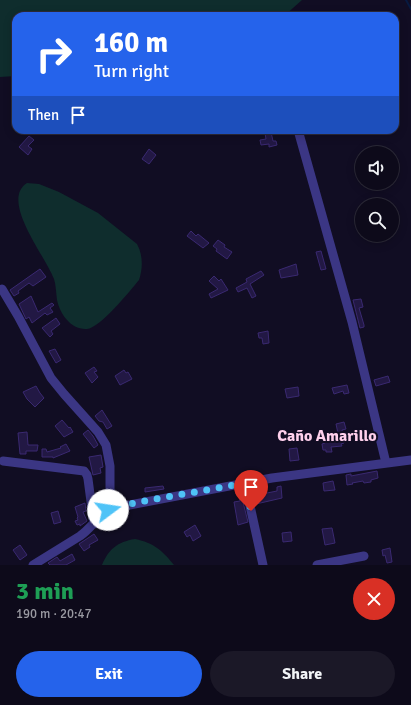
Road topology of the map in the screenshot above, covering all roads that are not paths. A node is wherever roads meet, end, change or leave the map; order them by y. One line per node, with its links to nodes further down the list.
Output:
1 (299, 134): 5 (street)
2 (2, 290): 7 (street)
3 (411, 460): 5 (street)
4 (3, 461): 8 (street)
5 (386, 463): 6 (street)
6 (245, 483): 7 (street); 11 (street)
7 (110, 509): 8 (street)
8 (94, 524): 10 (street)
9 (364, 556): 12 (street)
10 (33, 565)
11 (263, 565)
12 (317, 565)

